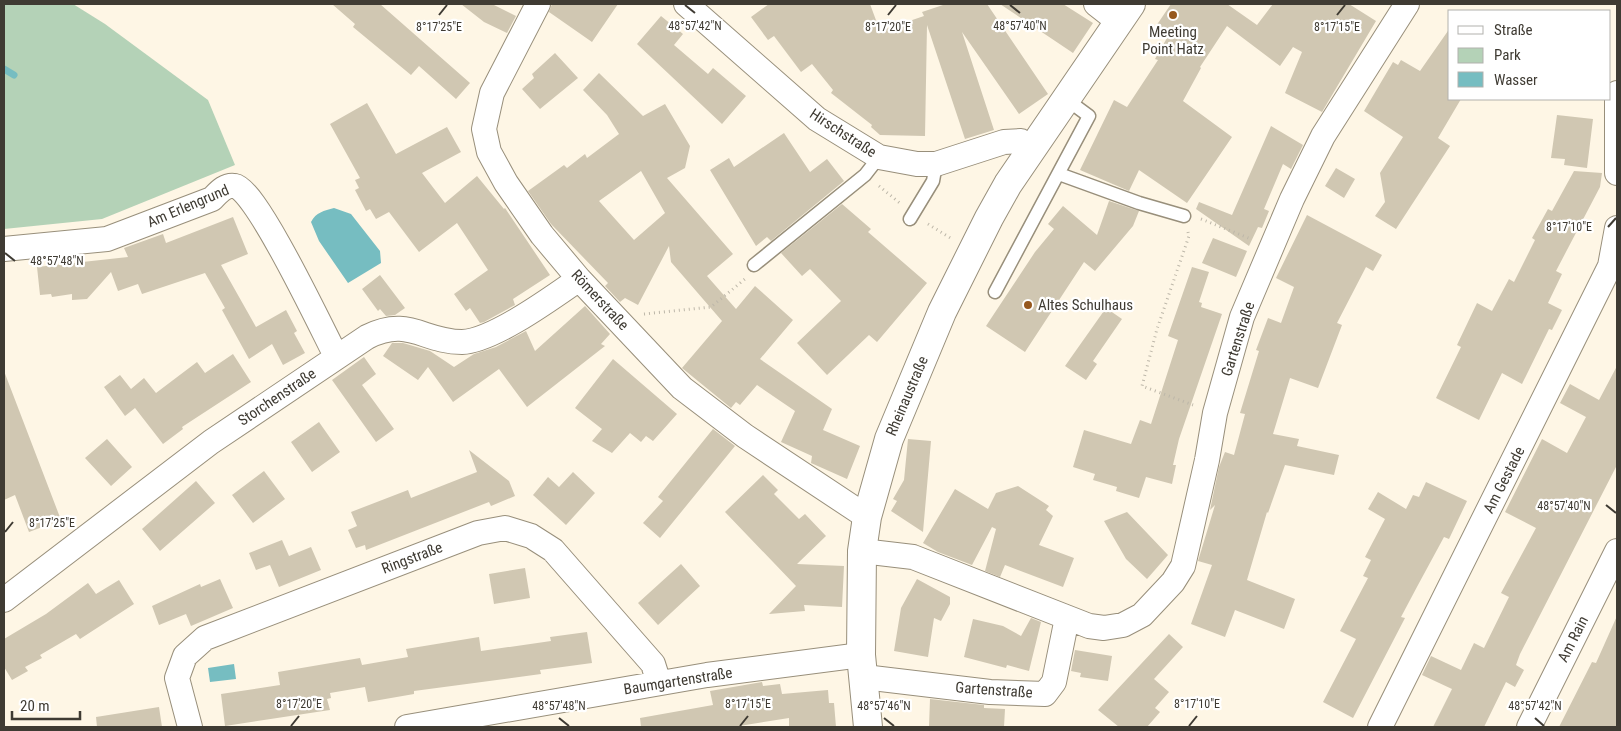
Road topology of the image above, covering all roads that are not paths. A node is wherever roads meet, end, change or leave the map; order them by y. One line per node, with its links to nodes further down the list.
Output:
1 (538, 4): 18 (street, Römerstraße)
2 (686, 4): 10 (street, Hirschstraße)
3 (1096, 4): 5 (street)
4 (1407, 4): 25 (street, Gartenstraße)
5 (1125, 13): 7 (street, Rheinaustraße)
6 (1617, 93): 11 (street)
7 (1066, 99): 8 (street, Rheinaustraße); 12 (lane)
8 (1032, 150): 9 (street, Hirschstraße); 21 (street, Rheinaustraße)
9 (936, 164): 10 (street, Hirschstraße); 13 (lane)
10 (872, 166): 17 (lane)
11 (1617, 173)
12 (1059, 174): 14 (lane); 19 (lane)
13 (912, 216)
14 (1190, 216)
15 (1617, 228): 31 (street, Am Gestade)
16 (4, 249): 20 (street, Am Erlengrund)
17 (754, 265)
18 (579, 279): 20 (street, Storchenstraße); 21 (street, Römerstraße)
19 (995, 292)
20 (336, 356): 24 (street, Storchenstraße)
21 (867, 517): 23 (street, Rheinaustraße)
22 (1617, 550): 32 (street, Am Rain)
23 (862, 551): 25 (street, Gartenstraße); 26 (street, Rheinaustraße)
24 (4, 599)
25 (1066, 618): 26 (street, Gartenstraße)
26 (862, 666): 27 (street, Baumgartenstraße); 30 (street, Rheinaustraße)
27 (659, 683): 28 (street, Ringstraße); 29 (street, Baumgartenstraße)
28 (190, 727)
29 (407, 727)
30 (868, 727)
31 (1380, 727)
32 (1529, 727)

